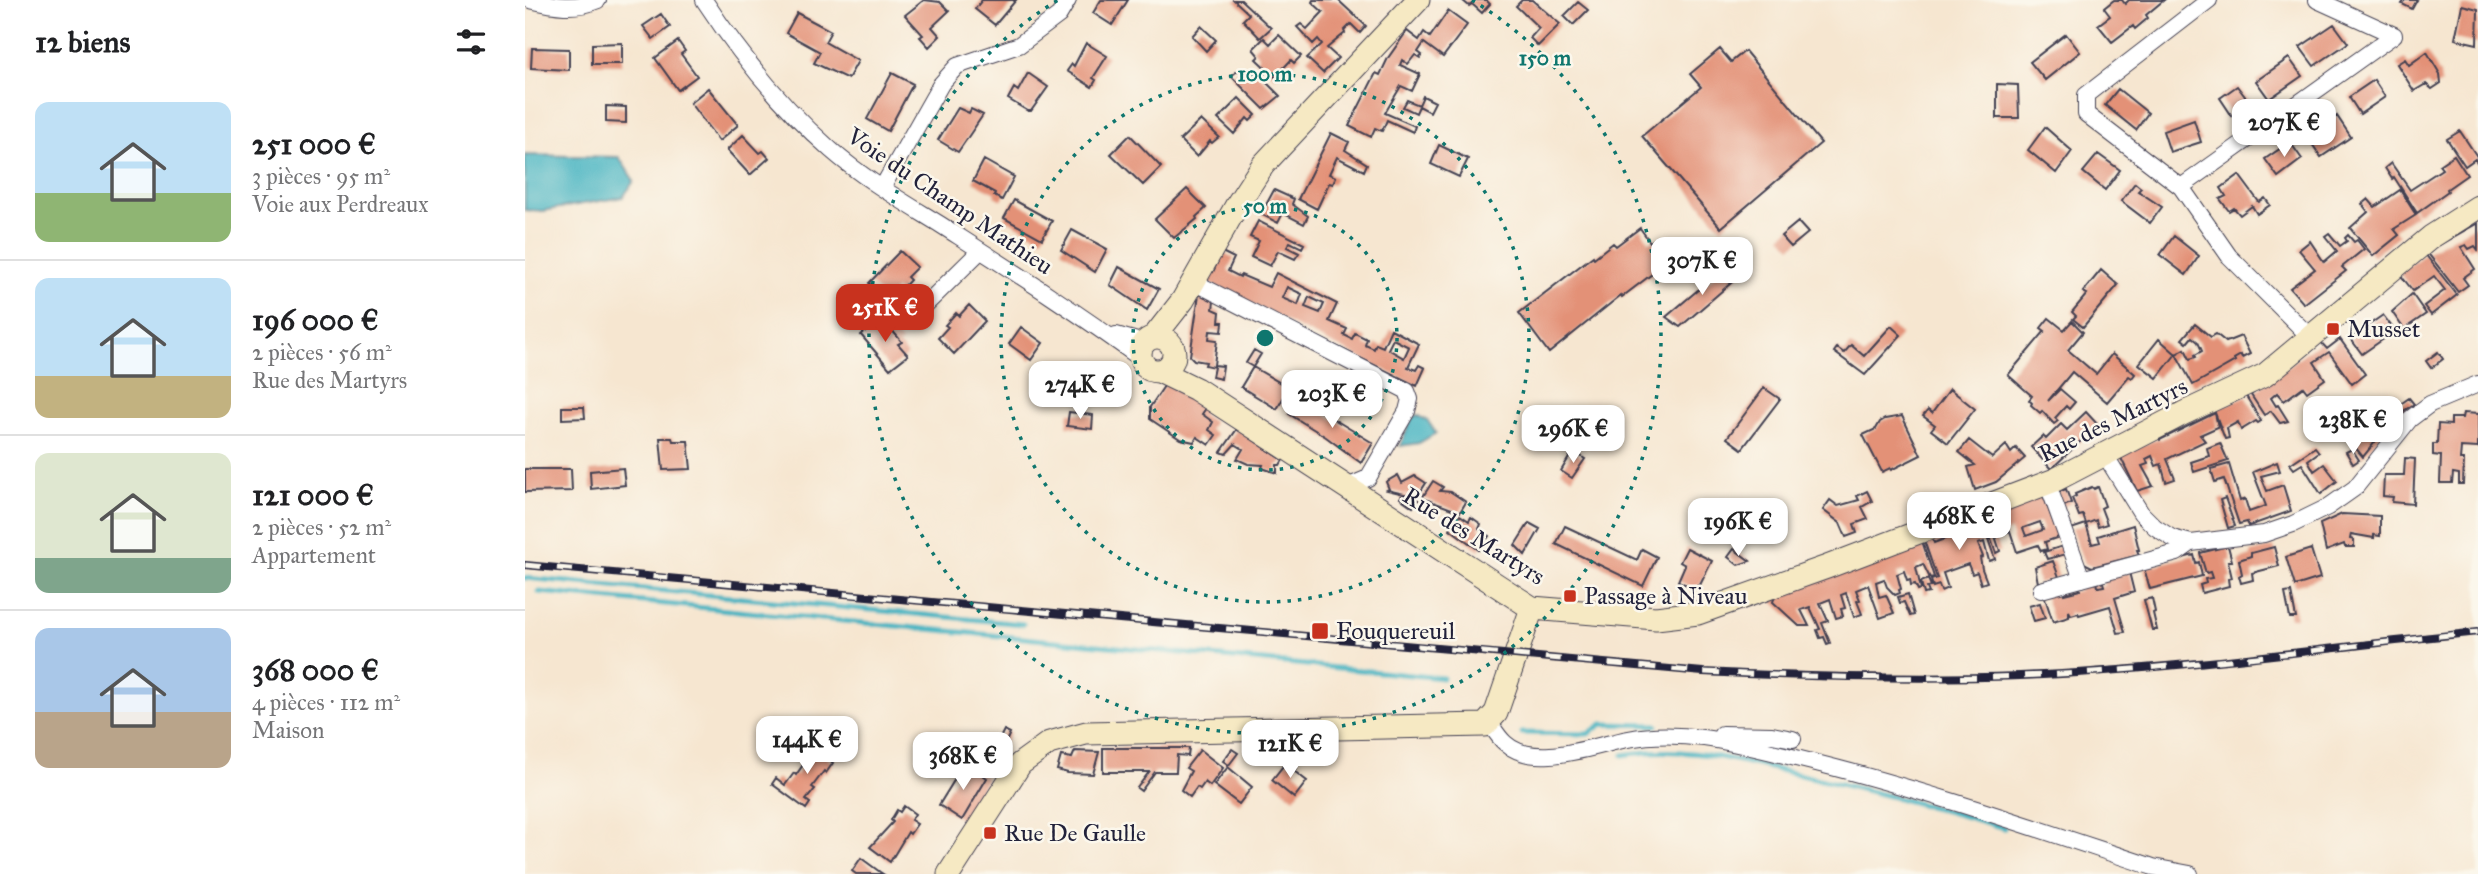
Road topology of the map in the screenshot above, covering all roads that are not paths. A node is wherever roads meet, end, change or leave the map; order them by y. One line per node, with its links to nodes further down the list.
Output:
1 (530, 0): 2 (street)
2 (599, 0)
3 (704, 0): 9 (street, Voie du Champ Mathieu)
4 (1068, 0): 9 (street)
5 (1418, 0): 12 (street)
6 (2209, 0): 8 (street)
7 (2317, 0): 8 (street)
8 (2181, 187): 14 (street)
9 (883, 188): 11 (street, Voie du Champ Mathieu)
10 (2478, 207): 14 (street, Rue des Martyrs)
11 (980, 250): 13 (street); 15 (street, Voie du Champ Mathieu)
12 (1187, 291): 15 (street); 16 (street); 20 (street)
13 (917, 313)
14 (2309, 336): 18 (street, Rue des Martyrs)
15 (1146, 346): 16 (street); 16 (street)
16 (1169, 359): 20 (street, Rue des Martyrs)
17 (2478, 384): 21 (street)
18 (2105, 455): 19 (street, Rue des Martyrs); 21 (street)
19 (2047, 482): 22 (street); 24 (street, Rue des Martyrs)
20 (1347, 487): 24 (street, Rue des Martyrs)
21 (2191, 543): 22 (street)
22 (2082, 579): 23 (street)
23 (2041, 590)
24 (1532, 608): 25 (street)
25 (1489, 722): 26 (street); 28 (street)
26 (1693, 737): 27 (street); 29 (street)
27 (1793, 739)
28 (949, 874)
29 (2190, 874)

